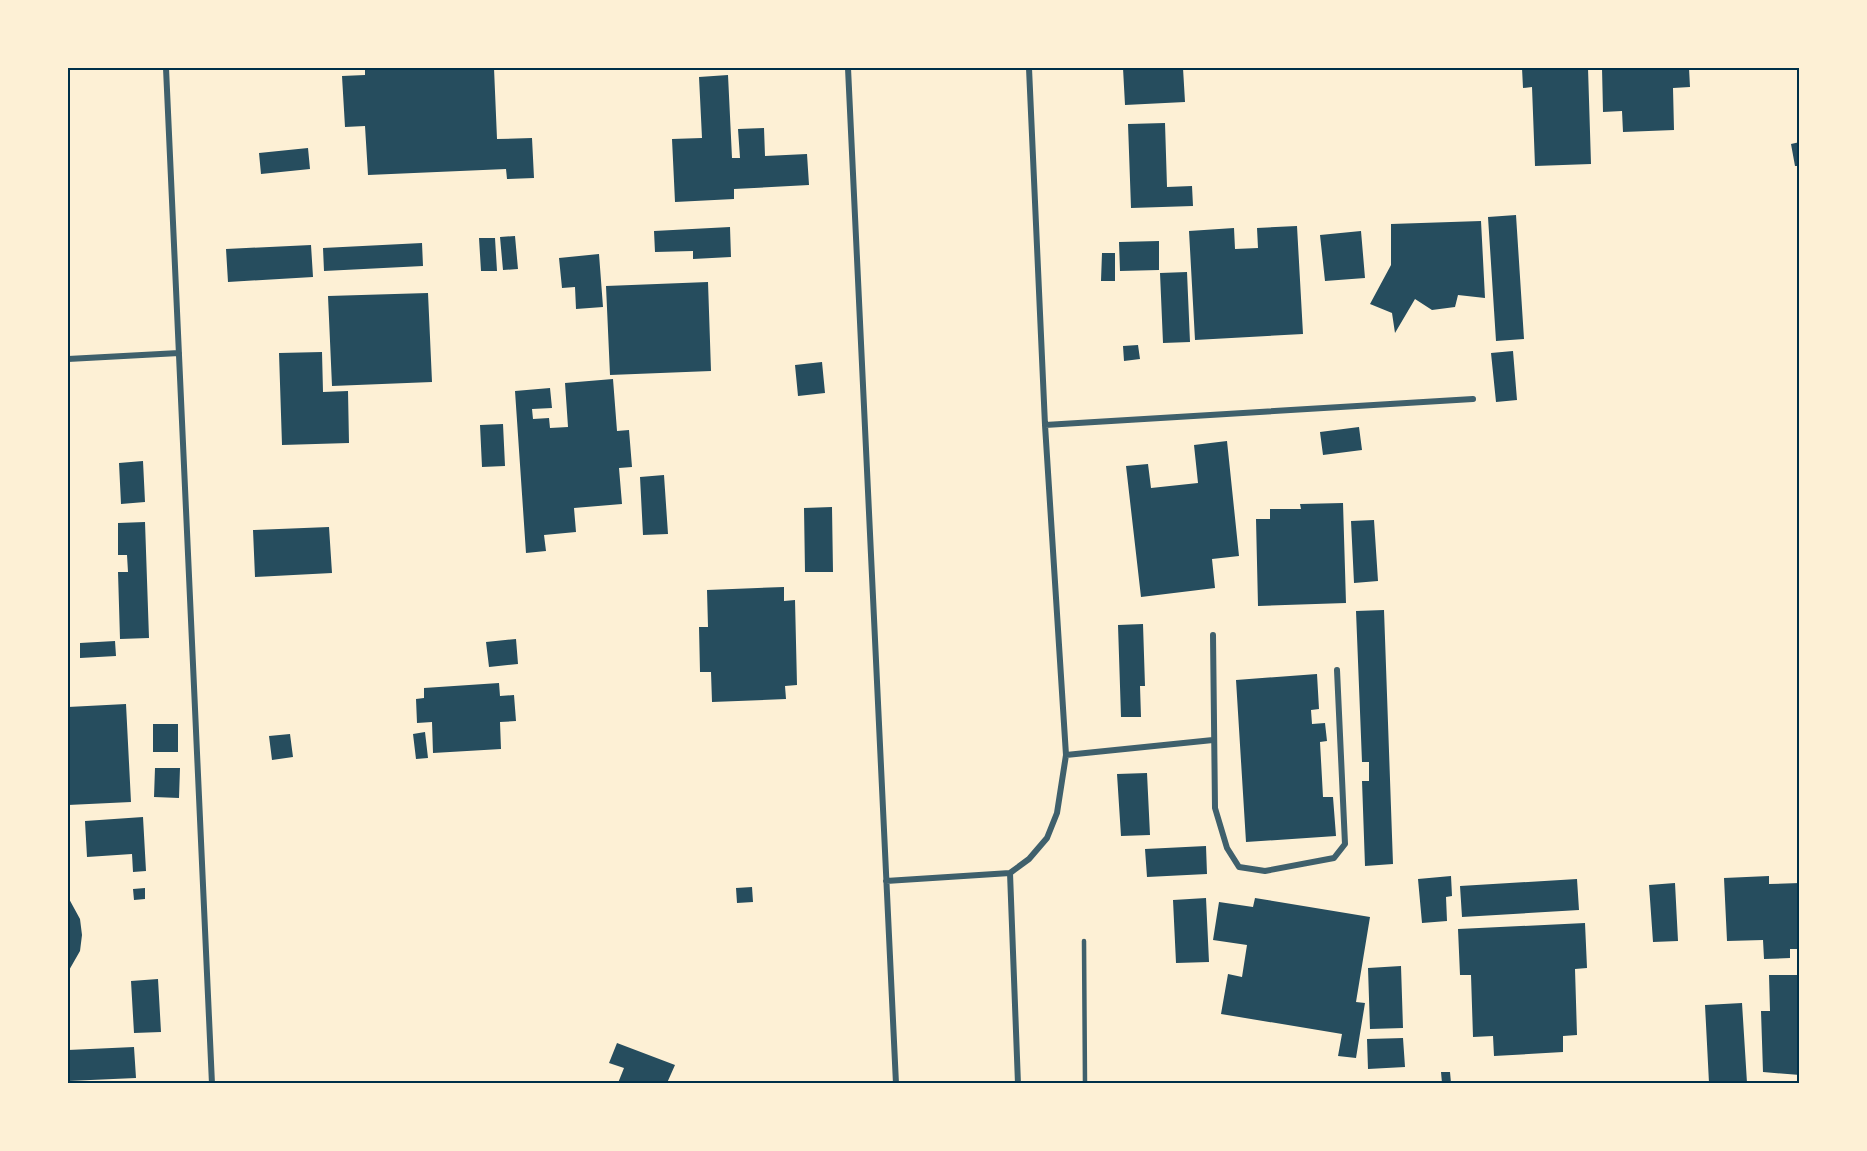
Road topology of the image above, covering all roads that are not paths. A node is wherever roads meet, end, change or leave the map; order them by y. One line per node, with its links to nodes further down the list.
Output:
1 (166, 68): 4 (street)
2 (848, 68): 13 (street)
3 (1029, 68): 7 (street)
4 (179, 353): 5 (street); 15 (street)
5 (68, 358)
6 (1473, 399): 7 (street)
7 (1045, 425): 11 (street)
8 (1213, 635): 10 (street)
9 (1337, 670): 10 (street)
10 (1213, 740): 11 (street)
11 (1065, 755): 12 (street)
12 (1010, 873): 13 (street); 17 (street)
13 (886, 881): 16 (street)
14 (1084, 941): 18 (lane)
15 (212, 1083)
16 (896, 1083)
17 (1018, 1083)
18 (1085, 1083)

